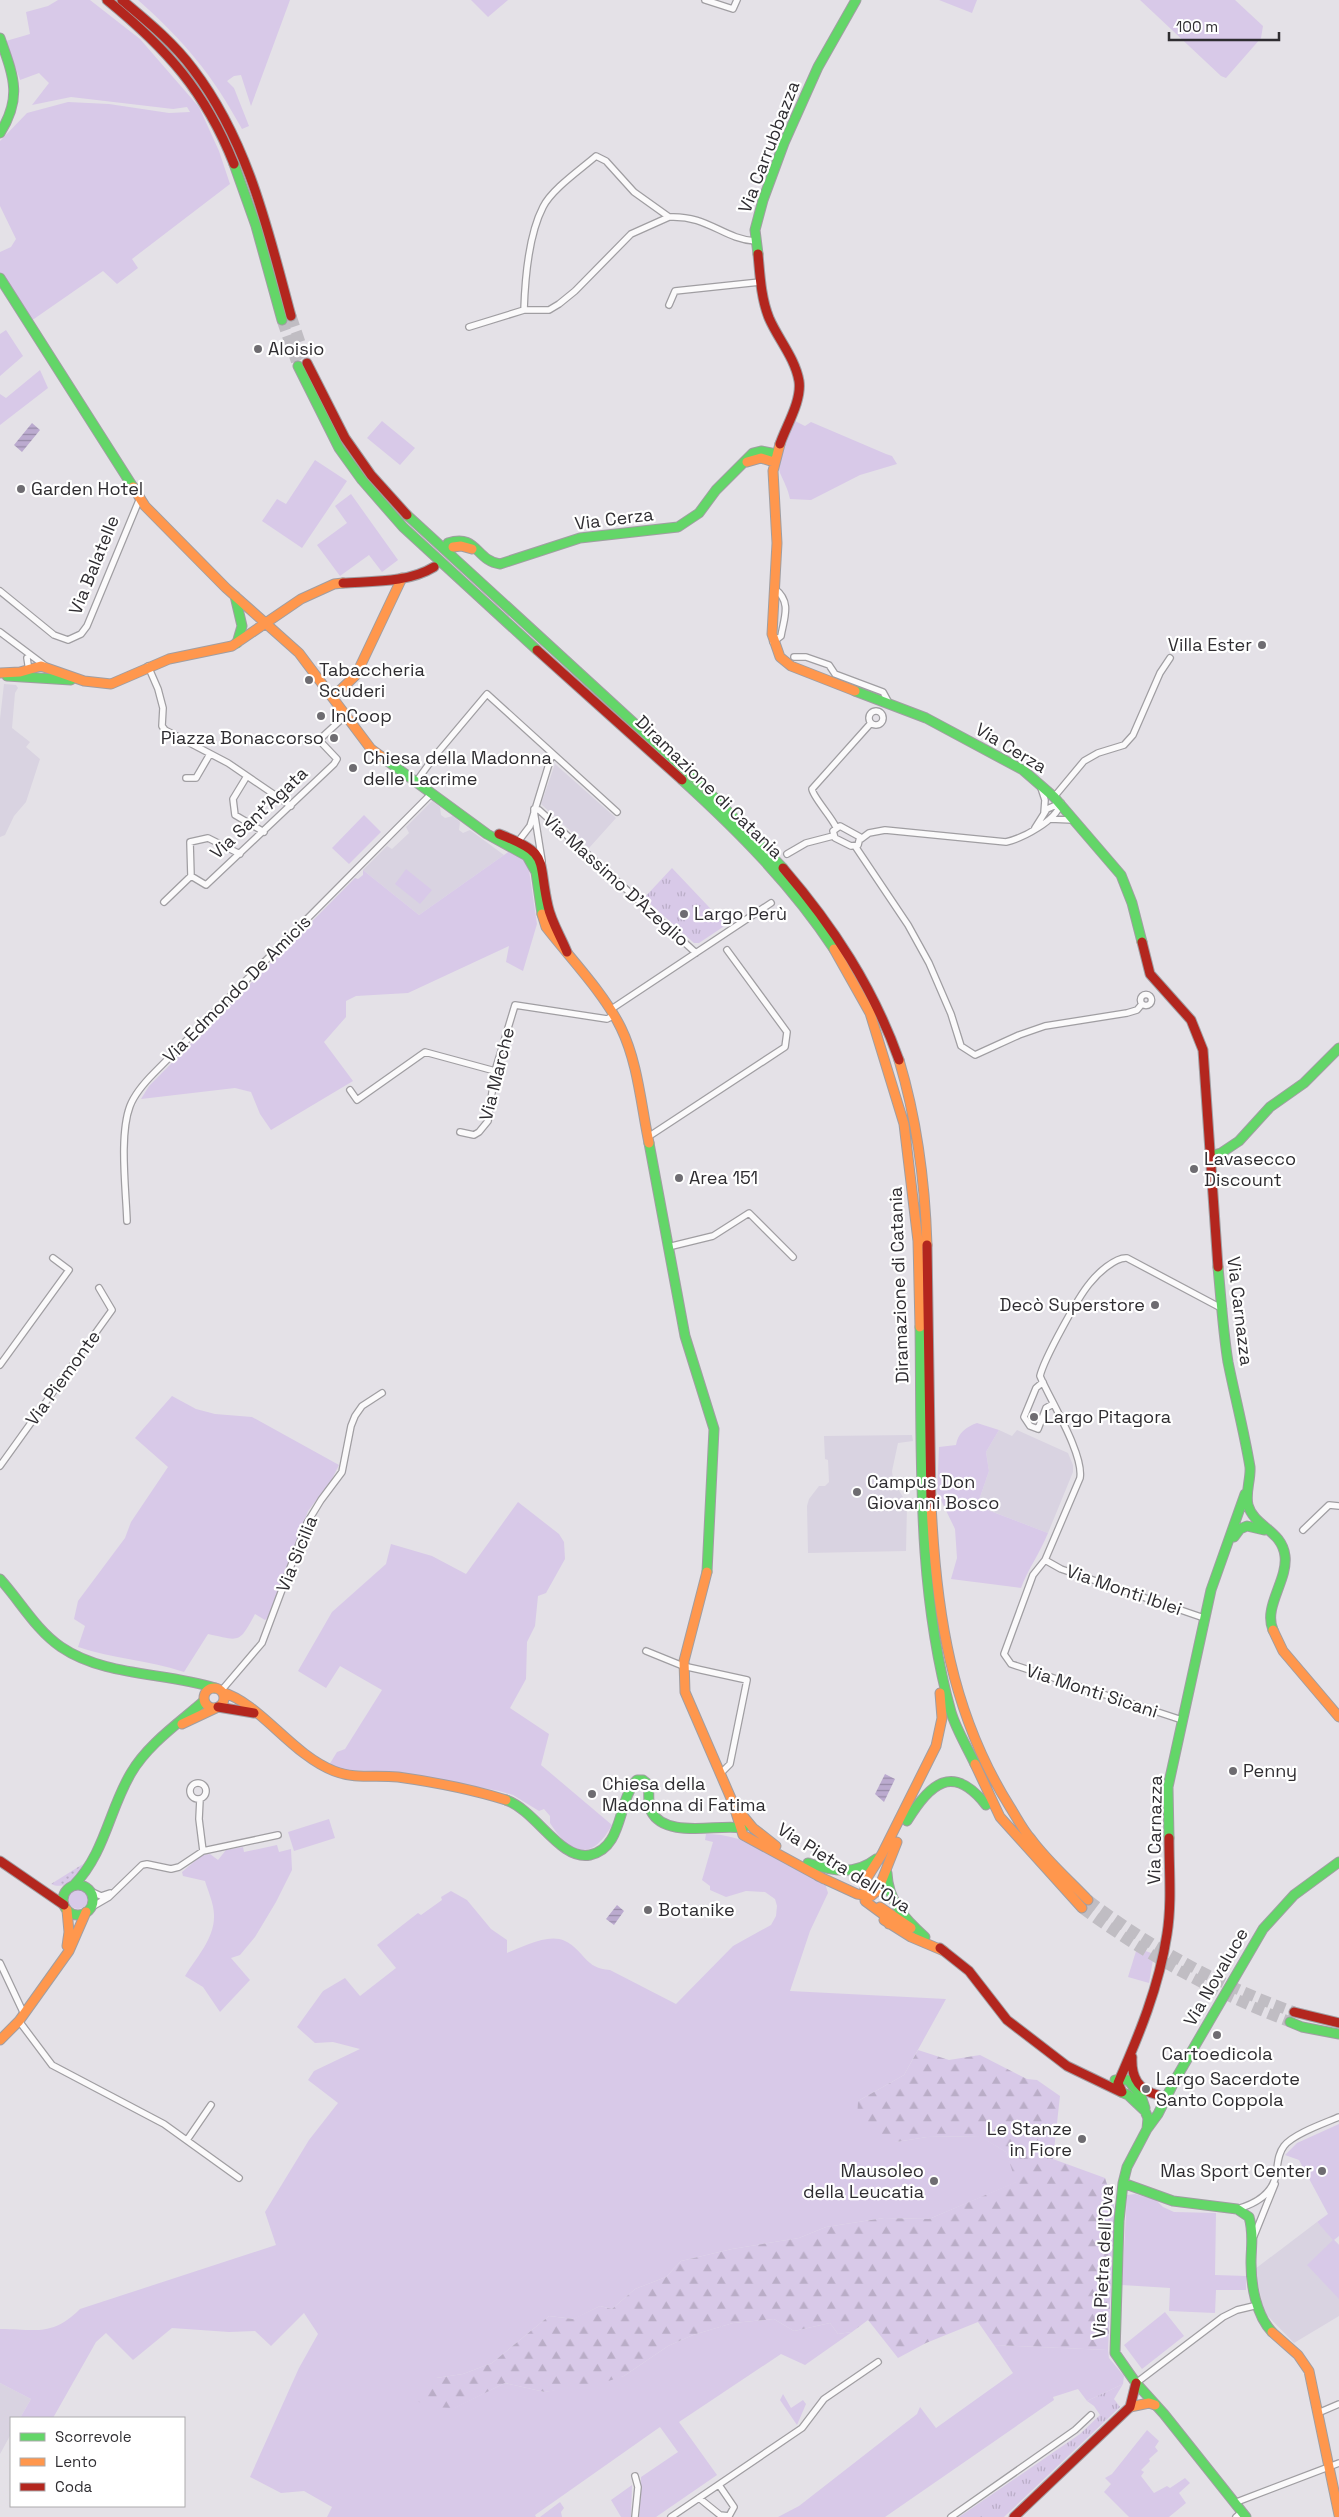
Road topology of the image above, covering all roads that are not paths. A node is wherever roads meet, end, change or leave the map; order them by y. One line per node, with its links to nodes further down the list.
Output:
1 (107, 0): 15 (main road)
2 (122, 0): 14 (main road)
3 (705, 0): 4 (street)
4 (737, 0)
5 (856, 0): 9 (main road, Via Carrubbazza)
6 (0, 38): 7 (main road)
7 (0, 133)
8 (669, 217): 9 (street); 13 (street); 13 (street)
9 (755, 241): 11 (main road, Via Carrubbazza)
10 (0, 278): 20 (main road)
11 (760, 282): 12 (street); 19 (main road, Via Carrubbazza)
12 (669, 305)
13 (524, 310): 16 (street)
14 (291, 316)
15 (282, 320)
16 (468, 327)
17 (307, 362): 133 (main road, Diramazione di Catania)
18 (298, 366): 101 (main road, Diramazione di Catania)
19 (775, 458): 21 (main road, Via Cerza); 42 (main road, Via Cerza)
20 (140, 498): 24 (street, Via Balatelle); 25 (main road)
21 (450, 545)
22 (432, 564): 23 (main road)
23 (402, 578): 27 (main road); 41 (main road)
24 (0, 591)
25 (235, 596): 26 (main road); 28 (main road)
26 (257, 614): 27 (main road); 28 (main road); 30 (main road)
27 (267, 623): 30 (main road); 41 (main road)
28 (242, 626): 31 (main road)
29 (0, 632): 32 (street)
30 (248, 636): 31 (main road)
31 (237, 644): 36 (main road)
32 (24, 650): 35 (street); 37 (street)
33 (794, 657): 42 (street)
34 (1170, 658): 52 (street)
35 (46, 666): 37 (main road); 40 (main road)
36 (148, 666): 40 (main road); 45 (street)
37 (24, 670): 38 (main road); 39 (street)
38 (0, 674): 39 (main road)
39 (38, 679): 40 (main road)
40 (84, 681)
41 (333, 697): 43 (main road)
42 (889, 703): 50 (main road, Via Cerza)
43 (345, 716): 49 (main road); 53 (street, Via Sant'Agata)
44 (871, 723): 59 (street)
45 (210, 754): 47 (street); 48 (street)
46 (552, 754): 49 (street); 54 (street); 55 (street)
47 (247, 776): 53 (street); 61 (street)
48 (186, 778)
49 (416, 782): 51 (main road)
50 (1038, 782): 52 (main road, Via Cerza); 56 (street)
51 (431, 794): 65 (main road); 86 (street, Via Edmondo De Amicis)
52 (1057, 800): 56 (street); 57 (street); 58 (main road, Via Cerza)
53 (291, 806): 61 (street, Via Sant'Agata)
54 (534, 809): 64 (street); 65 (street); 75 (street, Via Massimo D'Azeglio)
55 (617, 812)
56 (1043, 815): 60 (street)
57 (1050, 819): 58 (street); 60 (street)
58 (1076, 821): 84 (main road, Via Cerza)
59 (836, 827): 62 (street); 63 (street)
60 (1034, 830): 63 (street)
61 (264, 832): 68 (street, Via Sant'Agata)
62 (833, 836): 66 (street); 69 (street)
63 (861, 839): 66 (street)
64 (540, 841): 67 (street); 70 (street)
65 (517, 845): 67 (main road)
66 (855, 846): 77 (street)
67 (531, 853): 70 (main road); 76 (main road)
68 (240, 854): 71 (street, Via Sant'Agata); 71 (street)
69 (788, 854)
70 (542, 864): 76 (main road)
71 (191, 876): 72 (street)
72 (164, 902)
73 (771, 904): 75 (street)
74 (727, 950): 83 (street)
75 (696, 953): 78 (street)
76 (568, 956): 78 (main road)
77 (1142, 1004)
78 (612, 1013): 80 (street, Via Marche); 83 (main road)
79 (1339, 1048): 85 (main road)
80 (495, 1072): 81 (street); 82 (street, Via Marche)
81 (350, 1090)
82 (460, 1132)
83 (648, 1138): 87 (main road)
84 (1210, 1138): 85 (main road, Via Carnazza)
85 (1211, 1156): 91 (main road, Via Carnazza)
86 (127, 1221)
87 (668, 1247): 88 (street); 107 (main road)
88 (793, 1257)
89 (53, 1258): 92 (street)
90 (98, 1288): 96 (street, Via Piemonte)
91 (1223, 1309): 93 (street); 97 (main road, Via Carnazza)
92 (0, 1365)
93 (1043, 1382): 95 (street); 95 (street)
94 (382, 1393): 109 (street, Via Sicilia)
95 (1053, 1404): 103 (street)
96 (0, 1466)
97 (1250, 1469): 100 (main road); 102 (main road)
98 (1339, 1506): 99 (street)
99 (1303, 1530)
100 (1281, 1545): 102 (main road); 113 (main road)
101 (923, 1546): 120 (main road); 133 (main road, Diramazione di Catania)
102 (1226, 1550): 105 (main road, Via Carnazza)
103 (1045, 1560): 105 (street, Via Monti Iblei); 114 (street, Via Monti Sicani)
104 (0, 1579): 108 (main road)
105 (1204, 1618): 114 (main road, Via Carnazza)
106 (646, 1651): 107 (street)
107 (683, 1666): 116 (main road); 116 (street)
108 (178, 1679): 109 (main road); 110 (main road)
109 (219, 1690): 110 (main road); 111 (main road); 112 (main road)
110 (204, 1699): 111 (main road); 115 (main road)
111 (217, 1708): 112 (main road); 115 (main road)
112 (256, 1714): 118 (main road)
113 (1339, 1717)
114 (1182, 1720): 151 (main road, Via Carnazza)
115 (171, 1730): 123 (main road)
116 (720, 1774): 118 (main road)
117 (200, 1799): 121 (street)
118 (747, 1831): 127 (main road, Via Pietra dell'Ova); 130 (main road, Via Pietra dell'Ova)
119 (278, 1835): 121 (street)
120 (887, 1844): 127 (main road); 135 (main road)
121 (203, 1851): 132 (street)
122 (1017, 1851): 125 (main road)
123 (94, 1857): 131 (main road); 134 (main road)
124 (0, 1861): 128 (main road)
125 (888, 1862): 135 (main road); 139 (main road)
126 (1339, 1862): 153 (main road, Via Novaluce)
127 (808, 1863): 135 (main road, Via Pietra dell'Ova)
128 (23, 1875): 131 (main road); 136 (main road)
129 (1039, 1875): 133 (main road)
130 (818, 1876): 135 (main road); 138 (main road, Via Pietra dell'Ova)
131 (71, 1887): 134 (main road); 136 (main road)
132 (117, 1890): 134 (street); 137 (street)
133 (1061, 1890)
134 (90, 1891): 137 (main road)
135 (864, 1896): 138 (main road); 139 (main road, Via Pietra dell'Ova)
136 (66, 1907): 137 (main road); 141 (main road)
137 (88, 1910): 141 (main road)
138 (889, 1924): 140 (main road, Via Pietra dell'Ova)
139 (925, 1937): 140 (main road, Via Pietra dell'Ova)
140 (944, 1951): 154 (main road, Via Pietra dell'Ova)
141 (62, 1960): 146 (main road)
142 (0, 1963): 146 (street)
143 (1294, 2012): 145 (main road)
144 (1339, 2016): 145 (main road)
145 (1306, 2017): 148 (main road)
146 (21, 2018): 150 (main road); 162 (street)
147 (1290, 2022): 149 (main road)
148 (1339, 2023)
149 (1339, 2034)
150 (0, 2040)
151 (1133, 2052): 152 (main road, Via Carnazza); 156 (main road)
152 (1119, 2079): 154 (main road); 155 (main road); 157 (main road)
153 (1175, 2080): 156 (main road); 161 (main road, Via Novaluce)
154 (1096, 2082): 155 (main road, Via Pietra dell'Ova)
155 (1125, 2094): 157 (main road); 159 (main road, Via Pietra dell'Ova)
156 (1158, 2095): 157 (main road)
157 (1141, 2096): 159 (main road)
158 (211, 2105): 162 (street)
159 (1145, 2111): 161 (main road)
160 (1339, 2117): 163 (street)
161 (1147, 2129): 165 (main road, Via Pietra dell'Ova)
162 (187, 2140): 164 (street)
163 (1276, 2177): 166 (street); 167 (street)
164 (239, 2178)
165 (1123, 2183): 166 (main road); 170 (main road, Via Pietra dell'Ova)
166 (1237, 2208): 167 (main road)
167 (1253, 2238): 168 (main road)
168 (1258, 2305): 170 (street); 174 (main road)
169 (878, 2362): 179 (street)
170 (1136, 2383): 172 (main road, Via Pietra dell'Ova); 173 (main road)
171 (1339, 2404): 174 (street)
172 (1155, 2405): 173 (main road); 181 (main road, Via Pietra dell'Ova)
173 (1130, 2407): 187 (main road)
174 (1318, 2413): 177 (main road)
175 (1091, 2415): 186 (street)
176 (1339, 2463): 177 (street)
177 (1328, 2468): 181 (street); 183 (main road)
178 (635, 2476): 184 (street)
179 (719, 2485): 180 (street); 180 (street)
180 (699, 2498): 185 (street)
181 (1234, 2503): 182 (main road, Via Pietra dell'Ova)
182 (1241, 2515)
183 (1339, 2515)
184 (635, 2517)
185 (671, 2517)
186 (951, 2517)
187 (1014, 2517)

